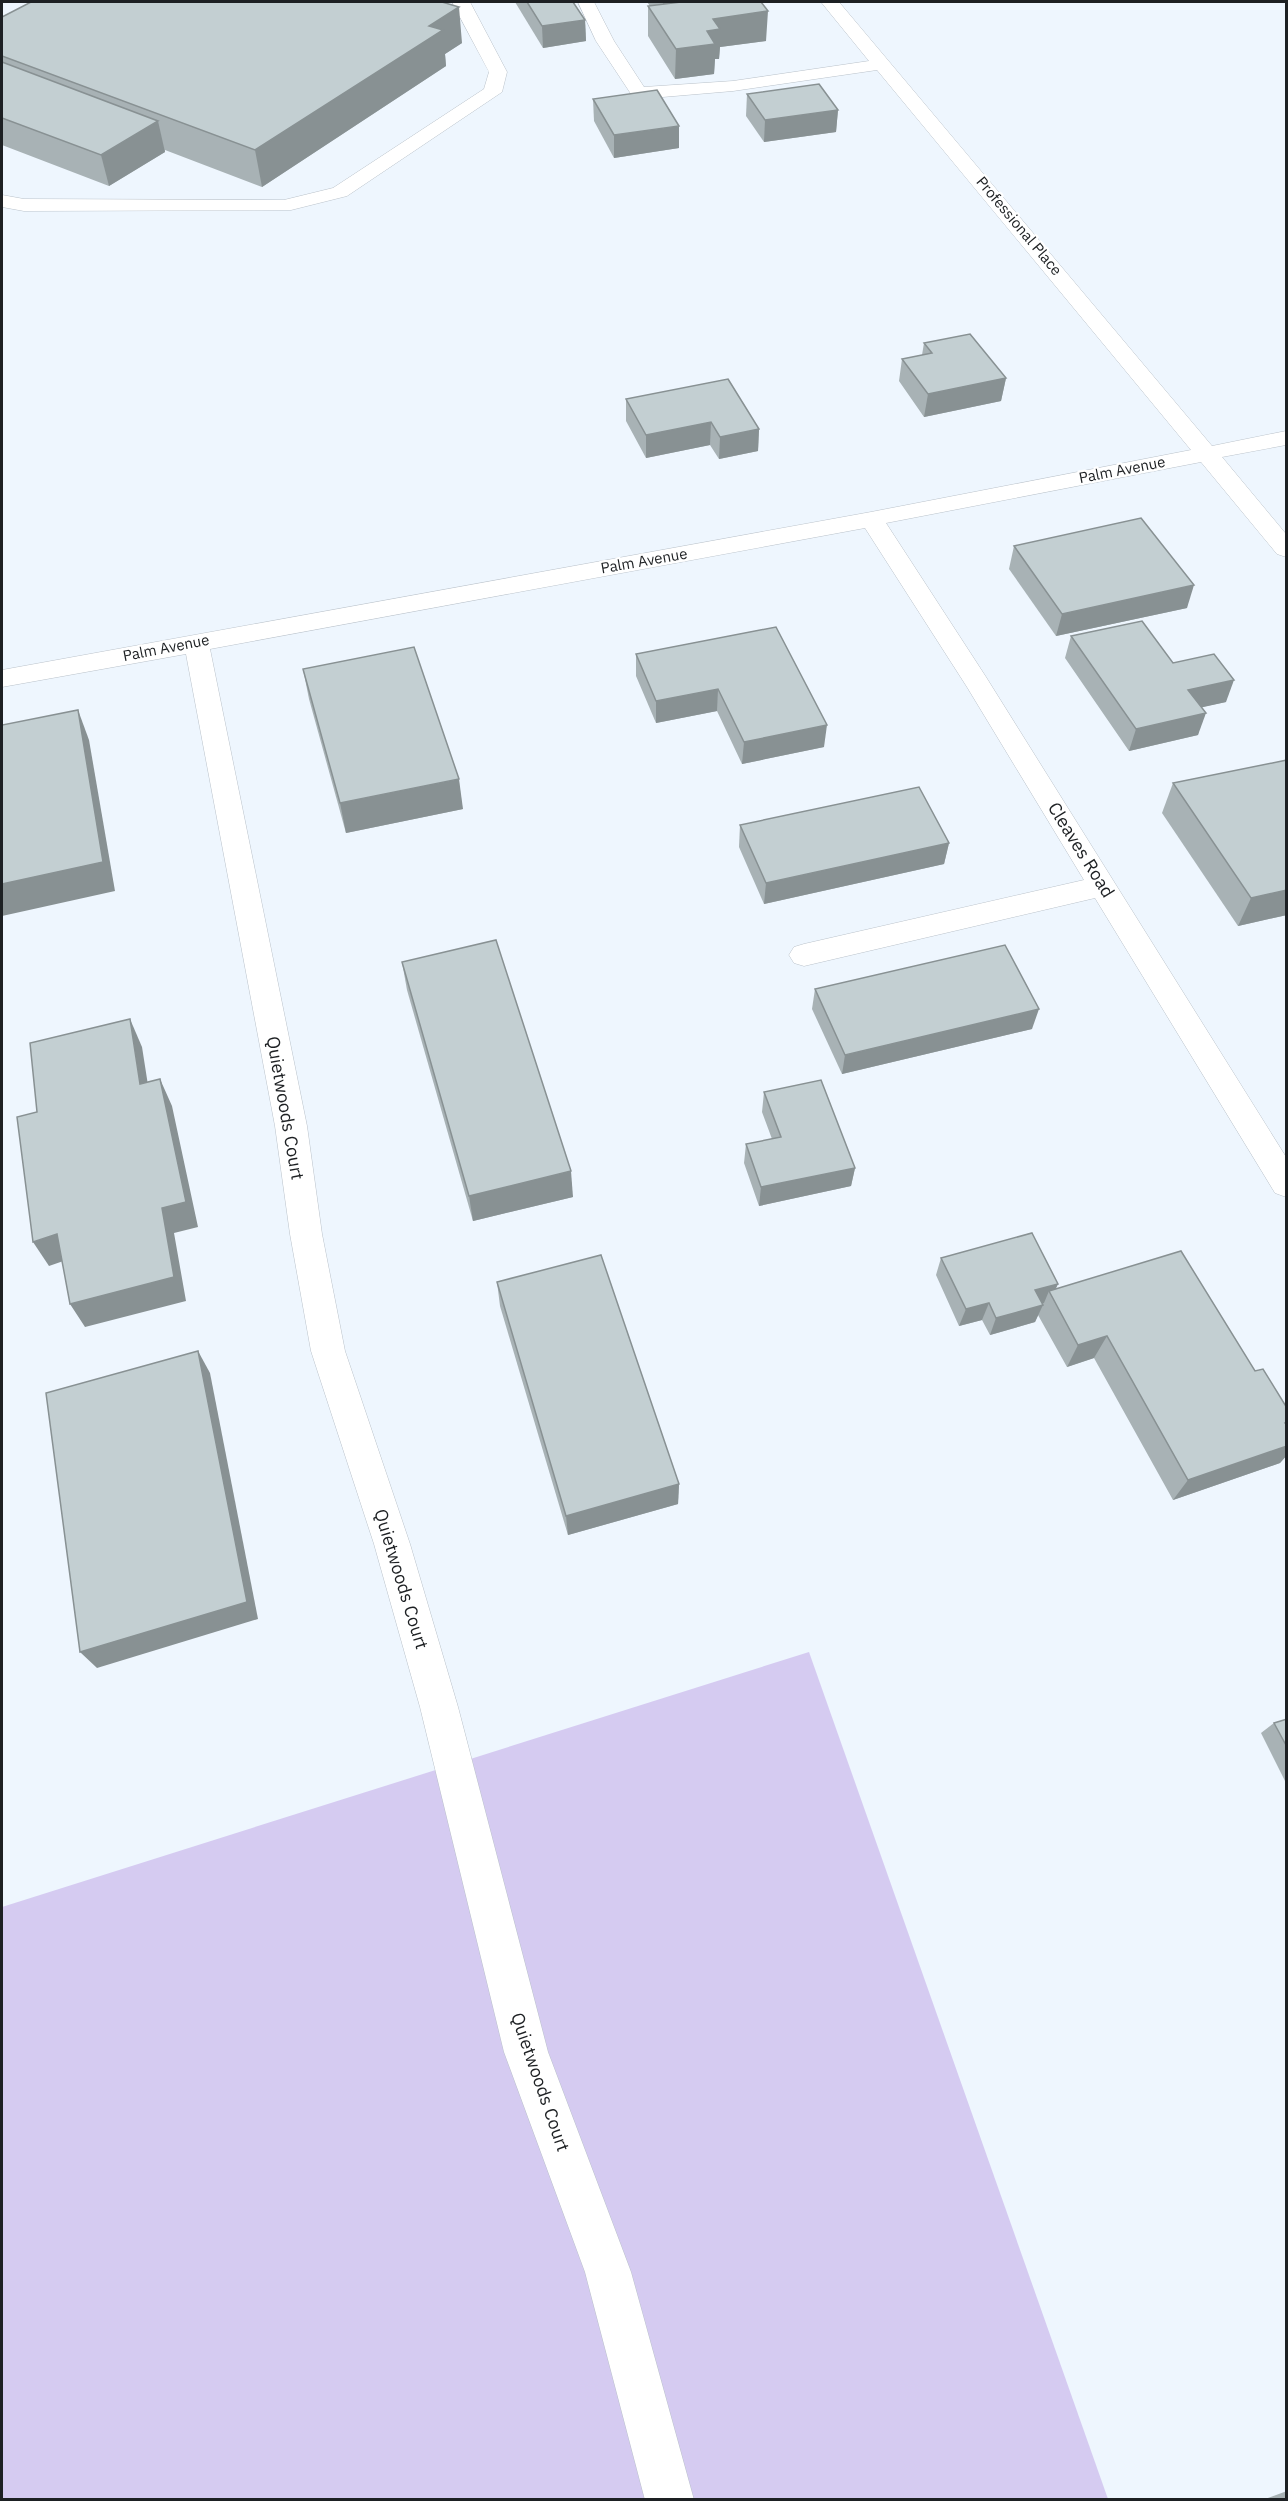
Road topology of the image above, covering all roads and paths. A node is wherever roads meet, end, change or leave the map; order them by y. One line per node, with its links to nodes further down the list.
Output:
1 (461, 2): 5 (street)
2 (586, 2): 4 (street)
3 (830, 2): 4 (street, Professional Place)
4 (883, 64): 7 (street, Professional Place)
5 (2, 201)
6 (1287, 438): 7 (street, Palm Avenue)
7 (1204, 453): 8 (street, Palm Avenue); 9 (street, Professional Place)
8 (871, 519): 10 (street, Palm Avenue); 12 (street, Cleaves Road)
9 (1287, 549)
10 (196, 642): 11 (street, Palm Avenue); 15 (street, Quietwoods Court)
11 (2, 679)
12 (1103, 886): 13 (street); 14 (street, Cleaves Road)
13 (804, 955)
14 (1287, 1184)
15 (670, 2499)

